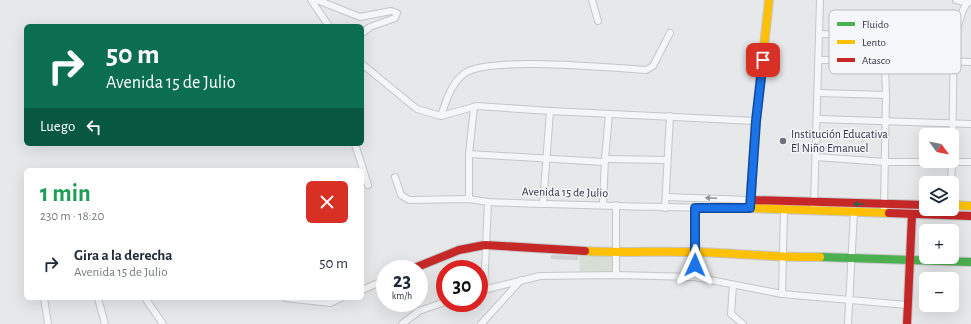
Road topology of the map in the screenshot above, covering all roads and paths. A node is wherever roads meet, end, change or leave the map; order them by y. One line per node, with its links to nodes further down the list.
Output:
1 (311, 0): 10 (street)
2 (317, 0): 11 (street)
3 (592, 0): 9 (street)
4 (769, 0): 30 (street)
5 (820, 0): 13 (street)
6 (956, 0): 7 (street)
7 (969, 1): 8 (street)
8 (961, 16)
9 (598, 21)
10 (328, 24)
11 (364, 32)
12 (670, 33): 27 (street)
13 (820, 34): 14 (street); 15 (street)
14 (829, 34)
15 (819, 60): 16 (street); 22 (street)
16 (829, 60)
17 (961, 61): 18 (street)
18 (971, 62)
19 (364, 66): 27 (street)
20 (885, 74): 23 (street)
21 (954, 74): 32 (street)
22 (818, 93): 23 (street); 29 (street)
23 (886, 95): 31 (street)
24 (474, 107): 25 (street); 27 (street); 36 (street)
25 (550, 111): 26 (street); 38 (street)
26 (609, 114): 28 (street); 40 (street)
27 (441, 116)
28 (670, 116): 30 (street); 39 (street)
29 (818, 119): 31 (street); 37 (street)
30 (756, 121): 55 (street)
31 (885, 121): 32 (street); 43 (street)
32 (953, 123): 33 (street); 34 (street)
33 (971, 124)
34 (953, 128)
35 (356, 146): 45 (street)
36 (469, 154): 38 (street); 50 (street)
37 (816, 157): 43 (street); 52 (street)
38 (545, 158): 40 (street); 53 (street)
39 (667, 160): 40 (street); 49 (street)
40 (604, 161): 54 (street)
41 (919, 161): 43 (street)
42 (959, 161): 44 (street)
43 (885, 162): 63 (street)
44 (971, 162)
45 (363, 168)
46 (364, 172): 48 (street)
47 (395, 177): 50 (street, Avenida 15 de Julio)
48 (368, 185)
49 (666, 197): 55 (street, Avenida 15 de Julio, one-way to 49); 60 (street)
50 (470, 199): 51 (street, Avenida 15 de Julio)
51 (488, 202): 53 (street, Avenida 15 de Julio); 70 (street)
52 (814, 202): 55 (street, Avenida 15 de Julio); 63 (street, Avenida 15 de Julio, one-way to 52); 64 (street)
53 (543, 204): 54 (street, Avenida 15 de Julio)
54 (603, 204): 56 (street, Avenida 15 de Julio)
55 (750, 204): 61 (street, Avenida 15 de Julio); 62 (street, Avenida 15 de Julio)
56 (616, 205): 60 (street, Avenida 15 de Julio); 72 (street)
57 (959, 205): 59 (street)
58 (919, 206): 63 (street, Avenida 15 de Julio)
59 (971, 206)
60 (665, 208): 61 (street, Avenida 15 de Julio)
61 (695, 208): 71 (street)
62 (784, 209): 64 (street, Avenida 15 de Julio); 73 (street)
63 (884, 209): 65 (street, Avenida 15 de Julio); 66 (street, Avenida 15 de Julio)
64 (814, 210): 65 (street, Avenida 15 de Julio)
65 (854, 211): 74 (street)
66 (912, 214): 67 (street, Avenida 15 de Julio); 76 (street)
67 (919, 214)
68 (959, 214): 69 (street, Avenida 15 de Julio)
69 (971, 216)
70 (485, 245): 72 (street); 75 (street); 77 (street)
71 (695, 252): 72 (street); 73 (street); 80 (street)
72 (616, 253): 79 (street)
73 (782, 258): 74 (street); 86 (street)
74 (851, 258): 76 (street); 87 (street)
75 (484, 260)
76 (910, 260): 78 (street); 93 (street)
77 (428, 262)
78 (971, 262)
79 (616, 275): 80 (street); 81 (street)
80 (695, 277): 83 (street)
81 (521, 280): 84 (street); 99 (street)
82 (376, 284): 85 (street)
83 (733, 286): 86 (street); 100 (street)
84 (488, 288)
85 (364, 289)
86 (782, 294): 87 (street)
87 (849, 299): 93 (street); 101 (street)
88 (44, 300): 95 (street)
89 (99, 300): 96 (street)
90 (146, 300): 97 (street)
91 (308, 300): 92 (street)
92 (336, 300)
93 (907, 304): 102 (street)
94 (436, 305): 98 (street)
95 (48, 324)
96 (105, 324)
97 (163, 324)
98 (402, 324)
99 (481, 324)
100 (743, 324)
101 (848, 324)
102 (907, 324)

